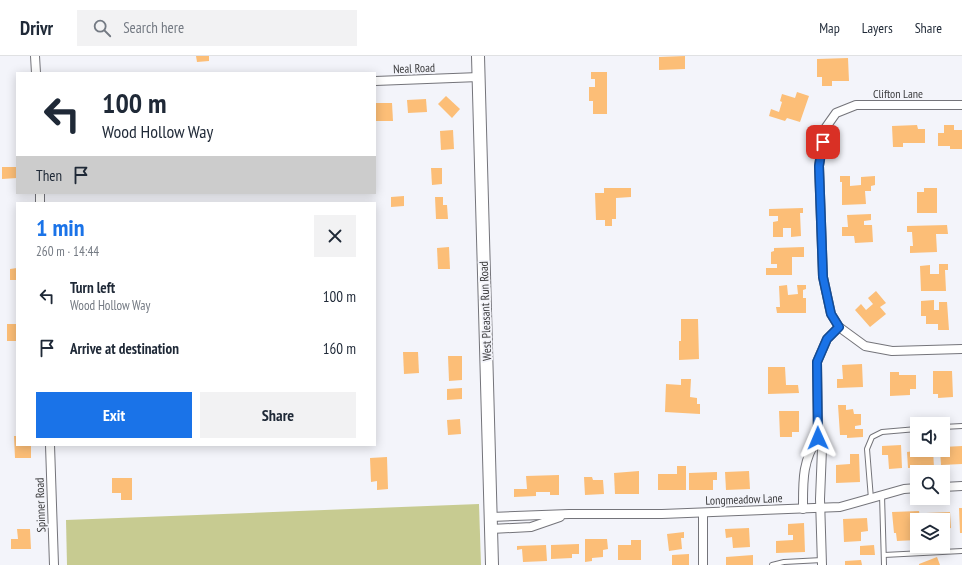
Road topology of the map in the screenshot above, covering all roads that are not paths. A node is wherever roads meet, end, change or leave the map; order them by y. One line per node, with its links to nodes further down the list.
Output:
1 (35, 56): 3 (street)
2 (478, 56): 4 (main road, West Pleasant Run Road)
3 (36, 72)
4 (479, 77): 5 (street, Neal Road); 25 (main road, West Pleasant Run Road)
5 (376, 81)
6 (962, 105): 7 (street, Clifton Lane)
7 (839, 327): 8 (street); 12 (street)
8 (962, 349)
9 (962, 426): 10 (lane)
10 (950, 427)
11 (910, 430): 20 (lane)
12 (818, 438): 14 (street); 15 (street)
13 (50, 446): 29 (street, Spinner Road)
14 (805, 464): 15 (street); 22 (street)
15 (821, 465): 21 (street)
16 (962, 486): 17 (street)
17 (950, 487)
18 (910, 489): 19 (street, Longmeadow Lane)
19 (882, 495): 20 (street, Longmeadow Lane); 27 (lane)
20 (871, 500): 21 (street, Longmeadow Lane)
21 (820, 508): 22 (street, Longmeadow Lane); 28 (street)
22 (804, 509): 23 (street, Longmeadow Lane)
23 (703, 512): 24 (street, Longmeadow Lane); 31 (street)
24 (569, 514): 25 (street, Longmeadow Lane); 25 (street, Longmeadow Lane)
25 (491, 523): 30 (main road, West Pleasant Run Road)
26 (962, 551): 27 (lane)
27 (884, 555): 33 (lane)
28 (822, 563): 32 (lane)
29 (54, 565)
30 (492, 565)
31 (703, 565)
32 (772, 565)
33 (884, 565)

